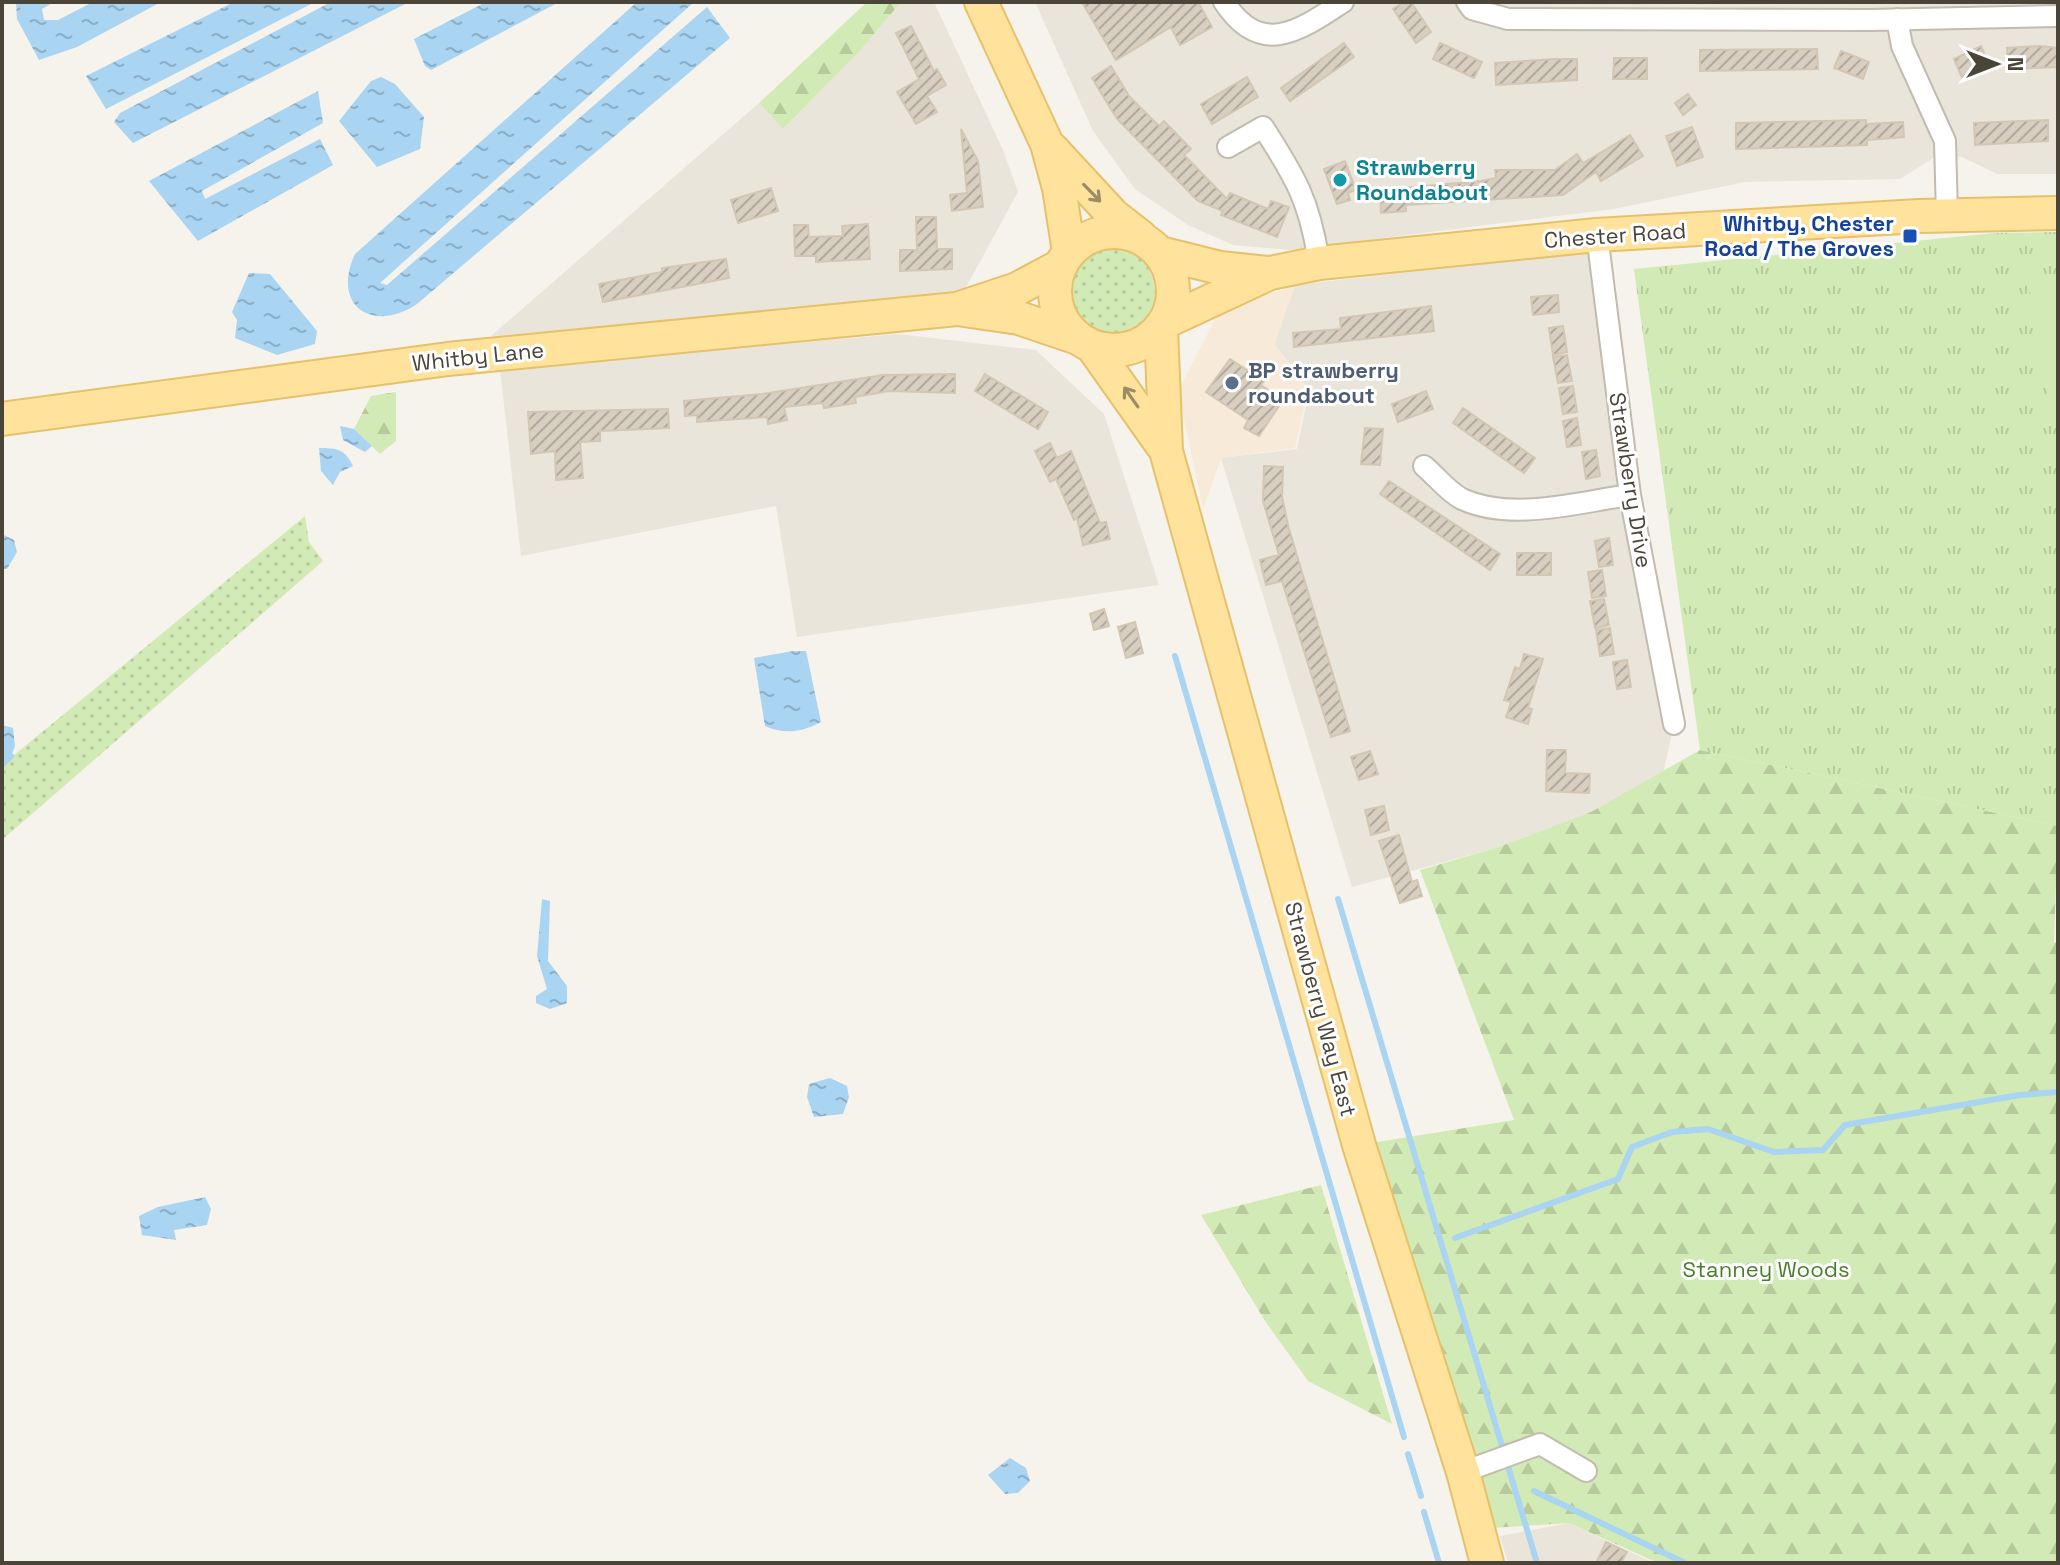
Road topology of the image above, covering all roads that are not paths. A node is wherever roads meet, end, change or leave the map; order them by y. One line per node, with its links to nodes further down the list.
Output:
1 (981, 2): 9 (main road)
2 (1224, 2): 3 (street)
3 (1343, 2)
4 (1467, 2): 5 (street)
5 (1736, 10): 8 (street)
6 (1952, 10): 7 (street); 8 (street)
7 (2058, 16)
8 (1897, 19): 12 (street)
9 (1047, 144): 14 (main road, one-way to 14); 15 (main road)
10 (1228, 147): 16 (street)
11 (2058, 213): 12 (main road, Chester Road)
12 (1947, 215): 13 (main road, Chester Road)
13 (1597, 235): 16 (main road, Chester Road); 24 (street, Strawberry Drive)
14 (1150, 245): 15 (main road); 17 (main road, Chester Road); 19 (main road)
15 (1065, 259): 18 (main road, Whitby Lane); 20 (main road)
16 (1319, 263): 17 (main road, Chester Road)
17 (1270, 273): 19 (main road, Chester Road)
18 (957, 309): 20 (main road, Whitby Lane); 21 (main road, Whitby Lane)
19 (1163, 325): 20 (main road); 22 (main road, Strawberry Way East)
20 (1085, 342): 22 (main road, Strawberry Way East, one-way to 20)
21 (2, 419)
22 (1166, 451): 27 (main road, Strawberry Way East)
23 (1424, 466): 24 (street)
24 (1630, 495): 25 (street, Strawberry Drive)
25 (1674, 724)
26 (1586, 1471): 27 (street)
27 (1463, 1472): 28 (main road, Strawberry Way East)
28 (1487, 1563)

